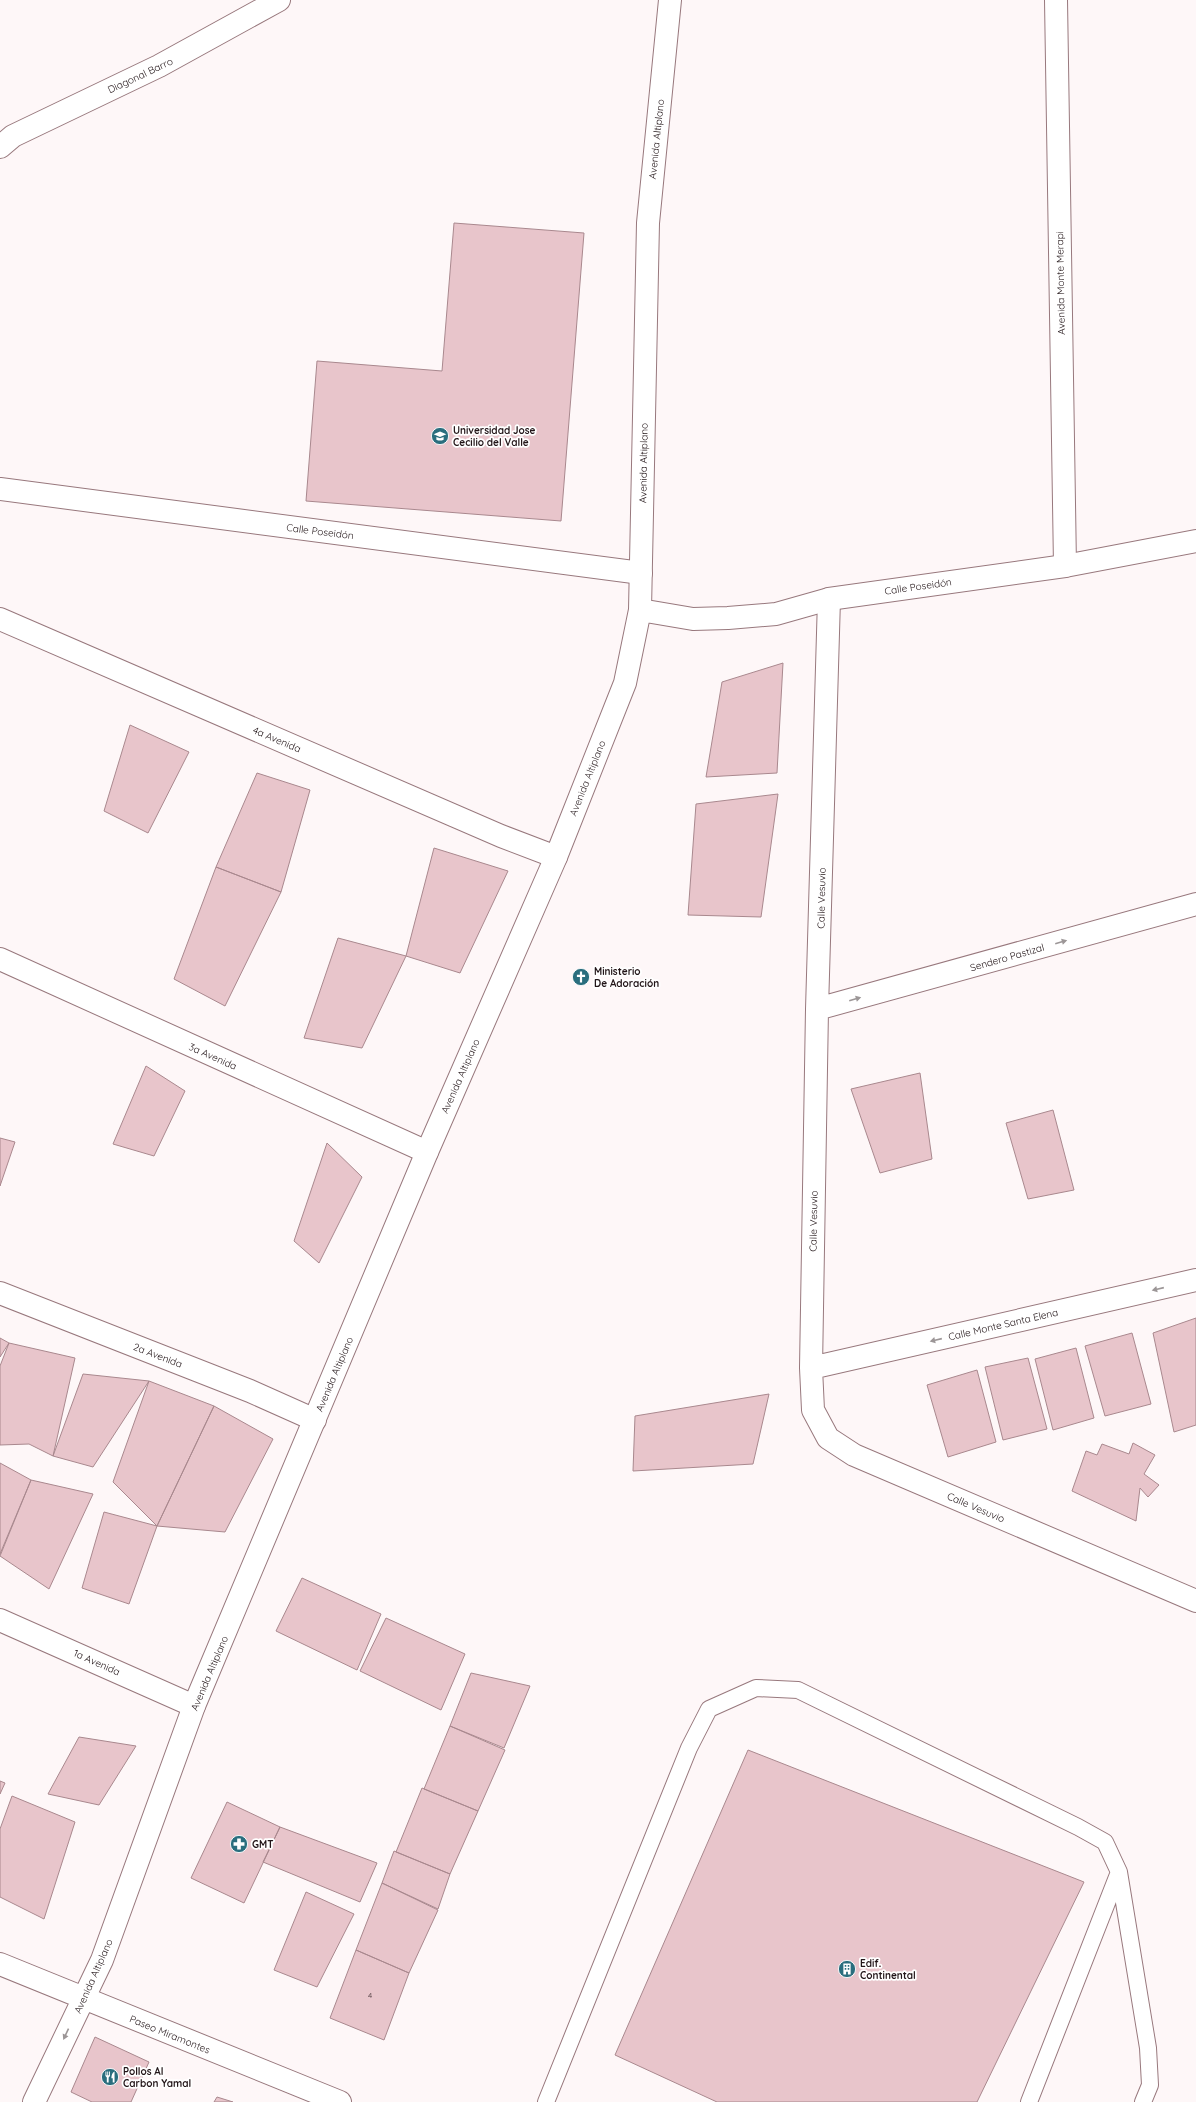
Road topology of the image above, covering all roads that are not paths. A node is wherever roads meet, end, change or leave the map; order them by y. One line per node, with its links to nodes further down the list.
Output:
1 (279, 0): 4 (street, Diagonal Barro)
2 (670, 0): 8 (street, Avenida Altiplano)
3 (1056, 0): 7 (street, Avenida Monte Merapi)
4 (0, 147)
5 (0, 489): 8 (street, Calle Poseidón)
6 (1196, 541): 7 (street, Calle Poseidón)
7 (1065, 566): 9 (street, Calle Poseidón)
8 (641, 573): 10 (street, Avenida Altiplano)
9 (829, 599): 10 (street, Calle Poseidón); 15 (street, Calle Vesuvio)
10 (640, 610): 12 (street, Avenida Altiplano)
11 (0, 620): 12 (street, 4a Avenida)
12 (556, 857): 16 (street, Avenida Altiplano)
13 (1196, 904): 15 (street, Sendero Pastizal, one-way to 13)
14 (0, 959): 16 (street, 3a Avenida)
15 (817, 1009): 19 (street, Calle Vesuvio)
16 (427, 1152): 20 (street, Avenida Altiplano)
17 (1196, 1280): 19 (street, Calle Monte Santa Elena, one-way to 19)
18 (0, 1293): 20 (street, 2a Avenida)
19 (811, 1368): 21 (street, Calle Vesuvio)
20 (315, 1420): 23 (street, Avenida Altiplano)
21 (1196, 1601)
22 (0, 1620): 23 (street, 1a Avenida)
23 (194, 1706): 26 (street, Avenida Altiplano)
24 (1118, 1872): 29 (lane); 30 (lane); 31 (lane)
25 (0, 1964): 26 (street, Paseo Miramontes)
26 (83, 1999): 27 (street, Avenida Altiplano, one-way to 27); 28 (street, Paseo Miramontes)
27 (34, 2102)
28 (340, 2102)
29 (546, 2102)
30 (1029, 2102)
31 (1143, 2102)

